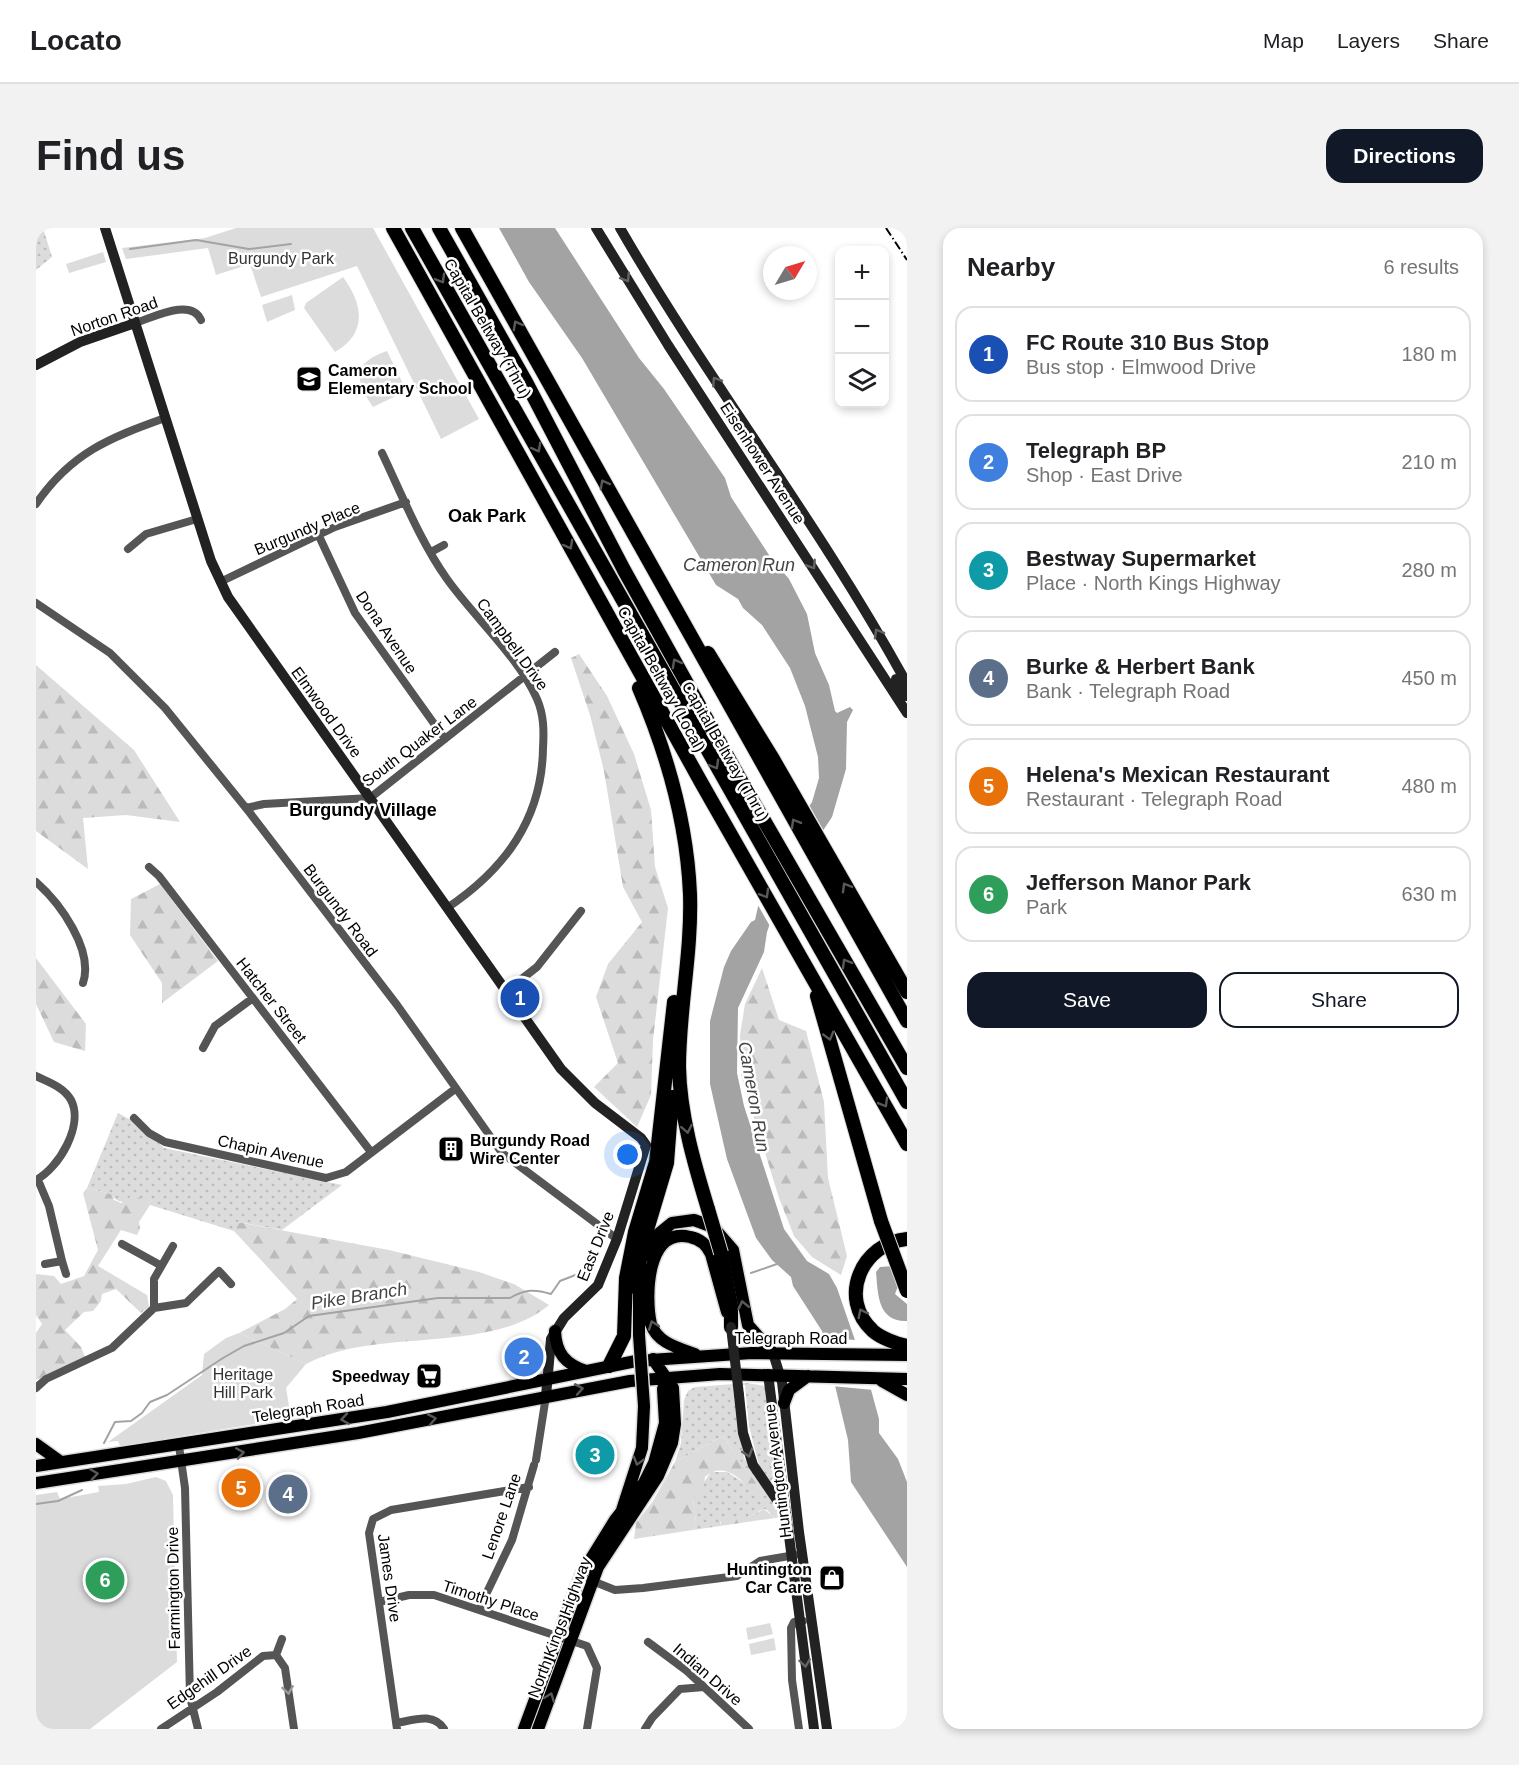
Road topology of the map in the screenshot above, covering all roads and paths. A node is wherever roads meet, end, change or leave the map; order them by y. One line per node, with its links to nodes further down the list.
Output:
1 (105, 228): 9 (main road, Elmwood Drive)
2 (393, 228): 23 (highway, Capital Beltway (Local), one-way to 23)
3 (412, 228): 49 (highway, Capital Beltway (Thru), one-way to 49)
4 (439, 228): 46 (highway, Capital Beltway (Thru), one-way to 4)
5 (462, 228): 17 (highway, one-way to 5)
6 (596, 228): 25 (main road, Eisenhower Avenue, one-way to 25)
7 (620, 228): 27 (main road, Eisenhower Avenue, one-way to 7)
8 (201, 320): 9 (street, Norton Road)
9 (135, 323): 10 (main road, Norton Road); 11 (main road, Elmwood Drive)
10 (36, 365)
11 (165, 418): 14 (street); 15 (main road, Elmwood Drive)
12 (382, 453): 13 (street, Campbell Drive)
13 (406, 502): 16 (street, Burgundy Place); 20 (street, Campbell Drive)
14 (36, 504)
15 (197, 519): 19 (street); 21 (main road, Elmwood Drive)
16 (318, 534): 21 (street, Burgundy Place); 30 (street, Dona Avenue)
17 (632, 535): 41 (highway, one-way to 17); 43 (highway, one-way to 17)
18 (444, 545): 20 (street)
19 (128, 549)
20 (431, 552): 26 (street, Campbell Drive)
21 (220, 582): 31 (main road, Elmwood Drive)
22 (36, 603): 32 (street, Burgundy Road)
23 (613, 625): 33 (highway); 38 (highway, Capital Beltway (Local), one-way to 38)
24 (555, 652): 26 (street, South Quaker Lane)
25 (884, 674): 28 (main road); 29 (main road, Eisenhower Avenue)
26 (523, 677): 30 (street, South Quaker Lane); 36 (street, Campbell Drive)
27 (907, 684)
28 (907, 696)
29 (907, 713)
30 (445, 739): 31 (street, South Quaker Lane)
31 (370, 798): 32 (street, South Quaker Lane); 36 (main road, Elmwood Drive)
32 (246, 808): 48 (street, Burgundy Road)
33 (683, 841): 44 (highway); 67 (highway, one-way to 67, bridge)
34 (149, 867): 42 (street, Hatcher Street)
35 (36, 882): 39 (street)
36 (447, 908): 40 (main road, Elmwood Drive)
37 (581, 911): 40 (street)
38 (814, 979): 51 (highway, Capital Beltway (Local), one-way to 51); 65 (highway, one-way to 65, bridge)
39 (83, 982)
40 (506, 991): 52 (main road, Elmwood Drive)
41 (907, 992)
42 (253, 998): 45 (street); 53 (street, Hatcher Street)
43 (907, 1021)
44 (671, 1035): 64 (highway); 74 (highway)
45 (203, 1048)
46 (907, 1068)
47 (36, 1076): 54 (street)
48 (455, 1089): 53 (street, Chapin Avenue); 55 (street, Burgundy Road)
49 (907, 1101)
50 (134, 1118): 53 (street, Chapin Avenue)
51 (907, 1144)
52 (646, 1145): 55 (main road, East Drive)
53 (371, 1152)
54 (37, 1180): 59 (street)
55 (616, 1239): 68 (main road, East Drive)
56 (907, 1239): 69 (highway, one-way to 56)
57 (122, 1244): 61 (street)
58 (173, 1246): 61 (street)
59 (62, 1261): 60 (street); 62 (street)
60 (45, 1264)
61 (160, 1265): 66 (street)
62 (66, 1274)
63 (231, 1284): 66 (street)
64 (637, 1288): 70 (main road, one-way to 64); 94 (main road, one-way to 94, bridge)
65 (907, 1291)
66 (154, 1308): 83 (street)
67 (731, 1327): 72 (main road, one-way to 67); 95 (main road, one-way to 95, bridge)
68 (555, 1331): 75 (main road); 82 (main road, East Drive)
69 (907, 1346)
70 (773, 1353): 71 (main road, Telegraph Road); 72 (main road, Telegraph Road); 77 (main road, Huntington Avenue)
71 (907, 1355)
72 (699, 1356): 73 (main road, Telegraph Road)
73 (653, 1359): 74 (main road, Telegraph Road); 78 (main road, North Kings Highway)
74 (609, 1366): 75 (main road, Telegraph Road)
75 (586, 1371): 82 (main road, Telegraph Road)
76 (768, 1374): 77 (main road, Telegraph Road); 78 (main road, Telegraph Road); 95 (main road, Huntington Avenue)
77 (781, 1375): 79 (main road, Telegraph Road); 86 (main road, Huntington Avenue)
78 (666, 1378): 85 (main road, Telegraph Road, one-way to 78); 94 (main road, North Kings Highway); 97 (main road, North Kings Highway)
79 (801, 1378): 80 (main road, Telegraph Road); 86 (main road)
80 (875, 1378): 81 (main road, Telegraph Road); 84 (main road)
81 (907, 1379)
82 (547, 1380): 85 (main road, Lenore Lane); 88 (main road, Telegraph Road, one-way to 88)
83 (36, 1388)
84 (907, 1395)
85 (546, 1396): 90 (main road, Telegraph Road, one-way to 85); 93 (street, Lenore Lane)
86 (784, 1403): 96 (main road, Huntington Avenue)
87 (36, 1444): 89 (main road)
88 (179, 1446): 89 (main road, Telegraph Road); 90 (street, Farmington Drive)
89 (62, 1462): 91 (main road, Telegraph Road)
90 (182, 1462): 92 (main road, Telegraph Road, one-way to 90); 108 (street, Farmington Drive)
91 (36, 1466)
92 (36, 1483)
93 (529, 1487): 98 (street, James Drive); 99 (street, Lenore Lane)
94 (621, 1513): 97 (main road, North Kings Highway)
95 (789, 1522): 96 (main road, Huntington Avenue)
96 (797, 1555): 97 (street); 100 (main road, Huntington Avenue); 101 (main road, Huntington Avenue)
97 (586, 1578): 102 (main road, North Kings Highway); 104 (main road, North Kings Highway)
98 (379, 1602): 99 (street, Timothy Place); 109 (street, James Drive)
99 (479, 1609): 102 (street, Timothy Place)
100 (813, 1620): 101 (street); 121 (main road, Huntington Avenue)
101 (799, 1621): 119 (street); 120 (main road, Huntington Avenue, one-way to 120)
102 (558, 1635): 104 (street, Timothy Place); 114 (main road, North Kings Highway)
103 (282, 1639): 106 (street)
104 (572, 1640): 115 (main road, North Kings Highway, one-way to 104); 116 (street)
105 (648, 1642): 107 (street, Indian Drive)
106 (276, 1655): 108 (street, Edgehill Drive); 112 (street, one-way to 112)
107 (704, 1687): 117 (street); 118 (street, Indian Drive)
108 (194, 1707): 110 (street, Edgehill Drive); 111 (street, Farmington Drive)
109 (397, 1726): 113 (street)
110 (161, 1729)
111 (198, 1729)
112 (294, 1729)
113 (444, 1729)
114 (524, 1729)
115 (538, 1729)
116 (587, 1729)
117 (645, 1729)
118 (749, 1729)
119 (799, 1729)
120 (814, 1729)
121 (827, 1729)

